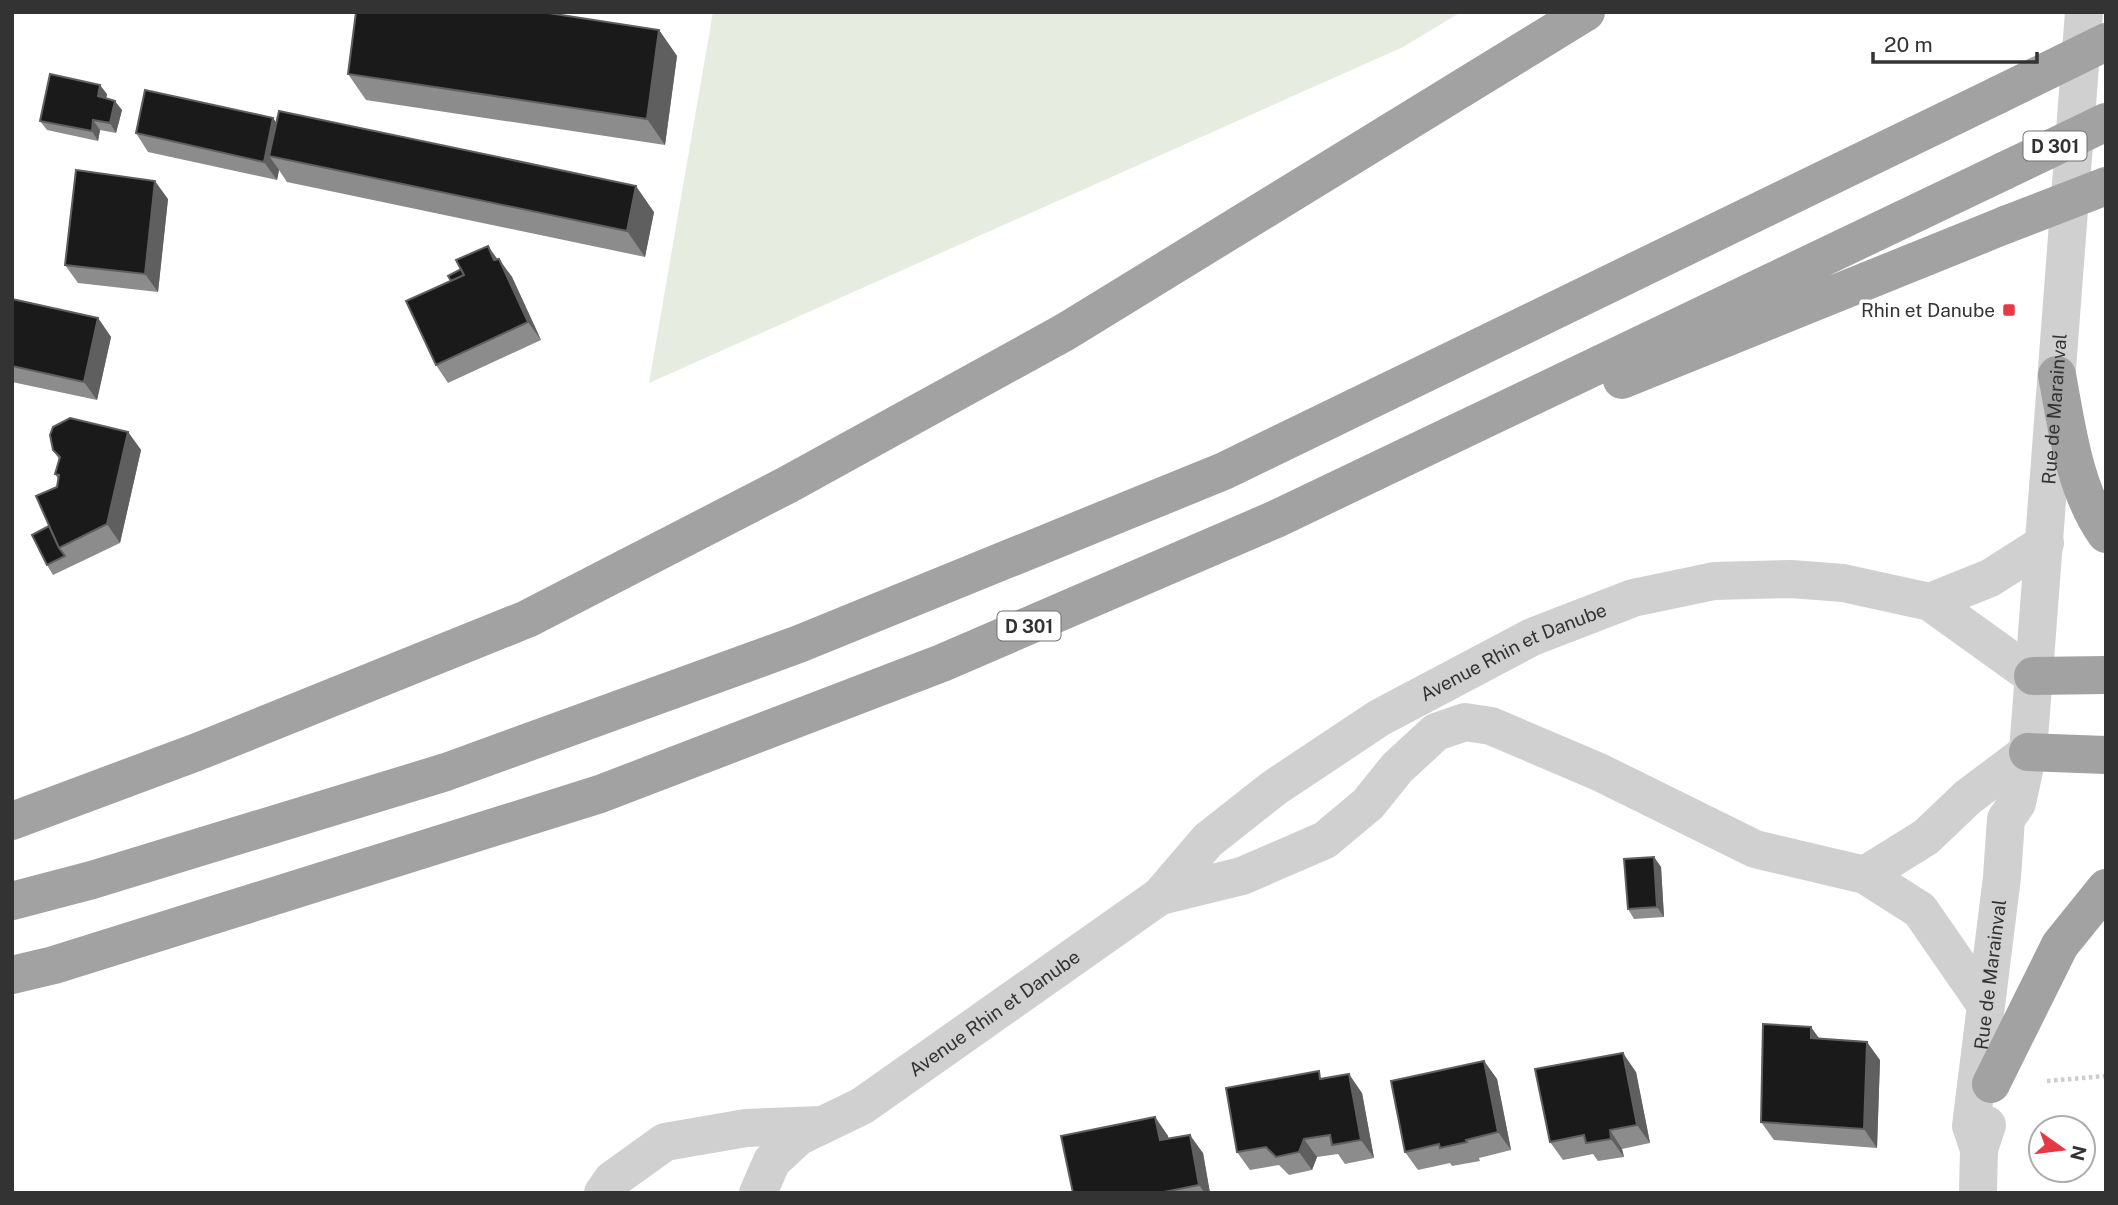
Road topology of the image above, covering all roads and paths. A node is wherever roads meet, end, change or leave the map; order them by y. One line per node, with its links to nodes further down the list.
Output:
1 (1586, 12): 16 (highway)
2 (2084, 12): 6 (street, Rue de Marainval)
3 (2106, 42): 20 (highway, bridge)
4 (2106, 122): 7 (highway, D 301, bridge)
5 (2106, 186): 7 (highway, bridge)
6 (2057, 375): 8 (highway); 9 (street, Rue de Marainval)
7 (1276, 519): 21 (highway, D 301)
8 (2106, 534)
9 (2045, 543): 10 (street); 12 (street, Rue de Marainval)
10 (1930, 602): 12 (street, Avenue Rhin et Danube); 19 (street, Avenue Rhin et Danube)
11 (2106, 675): 12 (highway)
12 (2033, 676): 13 (street, Rue de Marainval)
13 (2028, 752): 14 (highway); 15 (street, Rue de Marainval); 17 (street)
14 (2106, 755)
15 (2017, 803): 22 (street, Rue de Marainval); 23 (street, Rue de Marainval)
16 (12, 821)
17 (1865, 875): 19 (street, Avenue Rhin et Danube); 22 (street, Avenue Rhin et Danube)
18 (2106, 888): 23 (highway)
19 (1160, 896): 24 (street, Avenue Rhin et Danube)
20 (12, 901)
21 (12, 975)
22 (1985, 1004): 25 (street, Rue de Marainval)
23 (1991, 1084): 25 (street, Rue de Marainval)
24 (824, 1125): 26 (street, Avenue Rhin et Danube); 27 (street, Avenue Rhin et Danube)
25 (1979, 1149): 28 (street, Rue de Marainval)
26 (603, 1193)
27 (758, 1193)
28 (1978, 1193)

